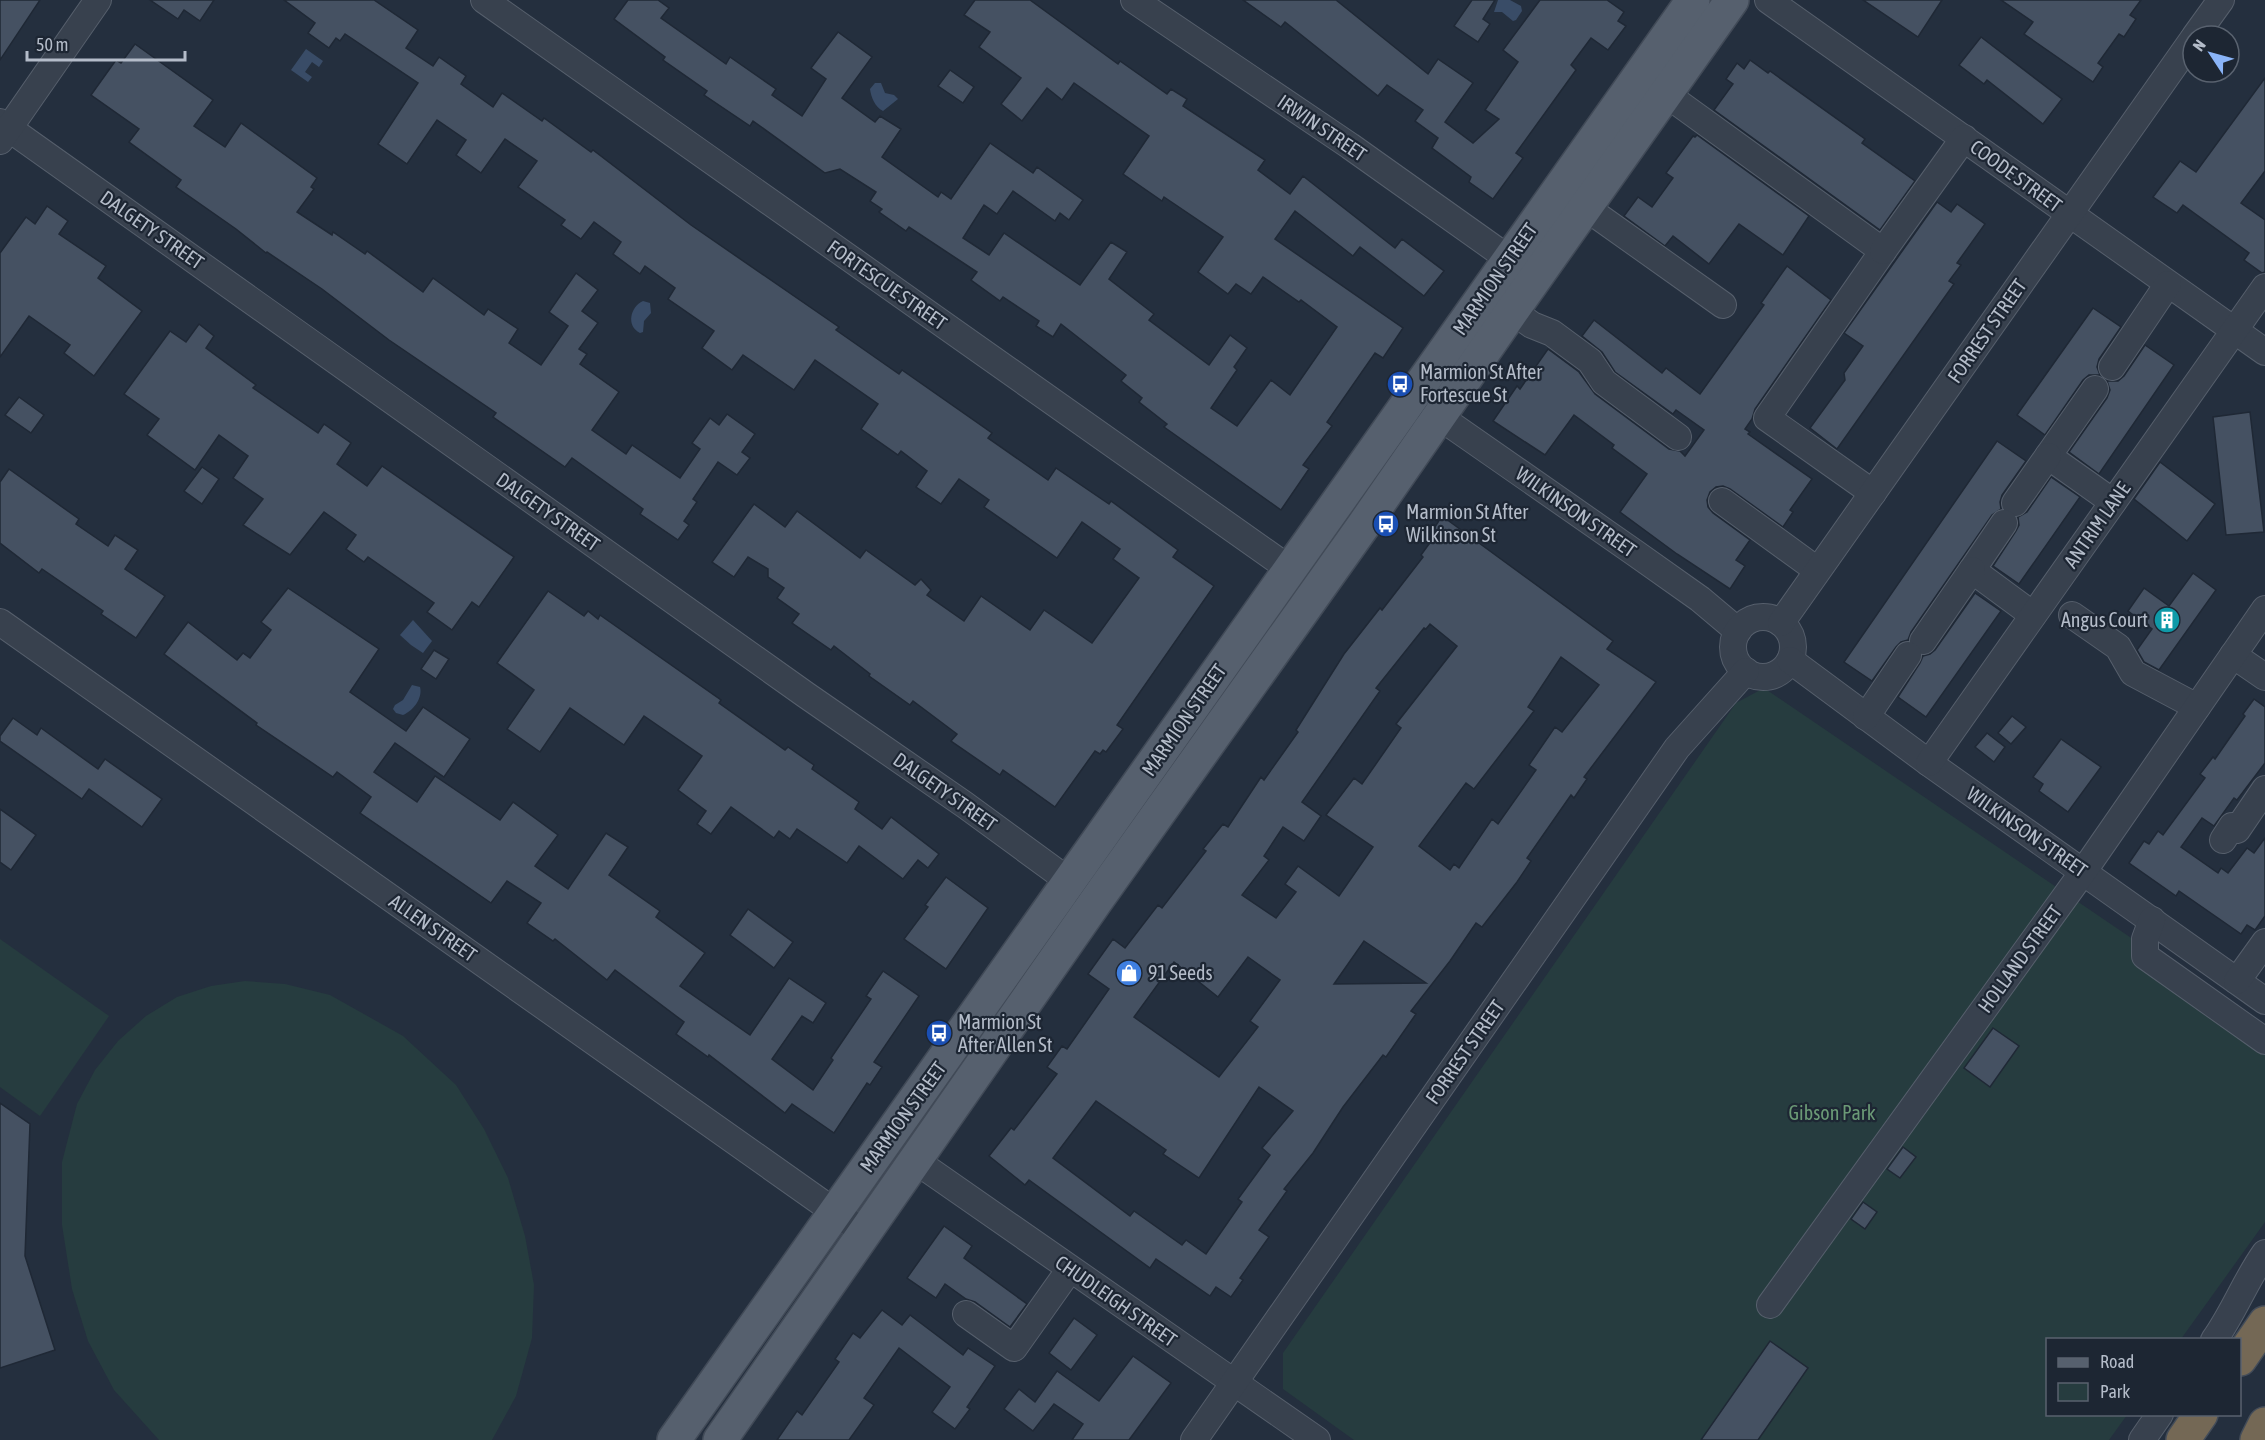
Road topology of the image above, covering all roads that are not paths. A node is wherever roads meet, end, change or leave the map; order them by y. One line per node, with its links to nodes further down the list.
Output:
1 (98, 0): 11 (street)
2 (484, 0): 32 (street, FORTESCUE STREET)
3 (1134, 0): 16 (street, IRWIN STREET)
4 (1693, 0): 16 (main road, MARMION STREET)
5 (1732, 0): 10 (main road, MARMION STREET)
6 (1768, 0): 12 (street, COODE STREET)
7 (2221, 0): 8 (street, FORREST STREET)
8 (2204, 24)
9 (2181, 56): 14 (street, FORREST STREET)
10 (1666, 94): 13 (main road, MARMION STREET); 15 (street)
11 (3, 130): 51 (street, DALGETY STREET)
12 (1964, 138): 14 (street, COODE STREET); 15 (street)
13 (1585, 207): 19 (street); 20 (main road, MARMION STREET)
14 (2068, 215): 17 (street, COODE STREET); 29 (street, FORREST STREET)
15 (1883, 251): 29 (street)
16 (1509, 260): 25 (main road, MARMION STREET)
17 (2168, 284): 21 (street, COODE STREET); 23 (street)
18 (2265, 287): 21 (street, ANTRIM LANE)
19 (1723, 305)
20 (1512, 311): 26 (main road, MARMION STREET); 27 (street)
21 (2234, 330): 22 (street, COODE STREET); 31 (street, ANTRIM LANE)
22 (2265, 352)
23 (2112, 367)
24 (2096, 389): 28 (street)
25 (1411, 399): 26 (street, WILKINSON STREET); 32 (main road, MARMION STREET)
26 (1439, 416): 40 (street, WILKINSON STREET); 52 (main road, MARMION STREET)
27 (1678, 437)
28 (2048, 456): 31 (street); 34 (street)
29 (1873, 493): 33 (street, FORREST STREET)
30 (1722, 501): 33 (street)
31 (2113, 502): 36 (street, ANTRIM LANE)
32 (1291, 570): 51 (main road, MARMION STREET)
33 (1817, 570): 39 (street, FORREST STREET)
34 (1972, 570): 36 (street); 46 (street)
35 (2265, 609): 41 (street, HOLLAND STREET)
36 (2033, 615): 47 (street, ANTRIM LANE)
37 (2072, 615): 45 (street)
38 (0, 622): 59 (street, ALLEN STREET)
39 (1781, 623): 40 (street); 42 (street)
40 (1738, 631): 43 (street)
41 (2233, 655): 44 (street); 45 (street, HOLLAND STREET)
42 (1790, 660): 43 (street); 46 (street, WILKINSON STREET)
43 (1746, 671): 68 (street, FORREST STREET)
44 (2265, 677)
45 (2197, 707): 50 (street, HOLLAND STREET)
46 (1866, 717): 47 (street, WILKINSON STREET)
47 (1929, 763): 50 (street, WILKINSON STREET)
48 (2265, 789): 49 (street)
49 (2223, 840)
50 (2083, 872): 53 (street, WILKINSON STREET); 63 (street, HOLLAND STREET)
51 (1071, 881): 52 (street, DALGETY STREET); 59 (main road, MARMION STREET)
52 (1096, 901): 58 (main road, MARMION STREET)
53 (2152, 920): 55 (street, WILKINSON STREET); 57 (street)
54 (2265, 942): 55 (street)
55 (2237, 981): 56 (street, WILKINSON STREET)
56 (2265, 1001)
57 (2265, 1041)
58 (916, 1161): 60 (main road, MARMION STREET); 62 (street, CHUDLEIGH STREET)
59 (835, 1212): 60 (street, ALLEN STREET); 72 (main road, MARMION STREET)
60 (866, 1234): 73 (main road, MARMION STREET)
61 (2265, 1253): 66 (street)
62 (1070, 1269): 64 (street); 68 (street, CHUDLEIGH STREET)
63 (1770, 1305)
64 (966, 1314)
65 (2265, 1323): 67 (highway)
66 (2215, 1338)
67 (2241, 1358)
68 (1235, 1383): 74 (street, FORREST STREET); 75 (street, CHUDLEIGH STREET)
69 (2159, 1416): 76 (street)
70 (2200, 1416): 77 (highway)
71 (2265, 1424): 78 (highway)
72 (674, 1440)
73 (720, 1440)
74 (1194, 1440)
75 (1317, 1440)
76 (2142, 1440)
77 (2183, 1440)
78 (2257, 1440)

